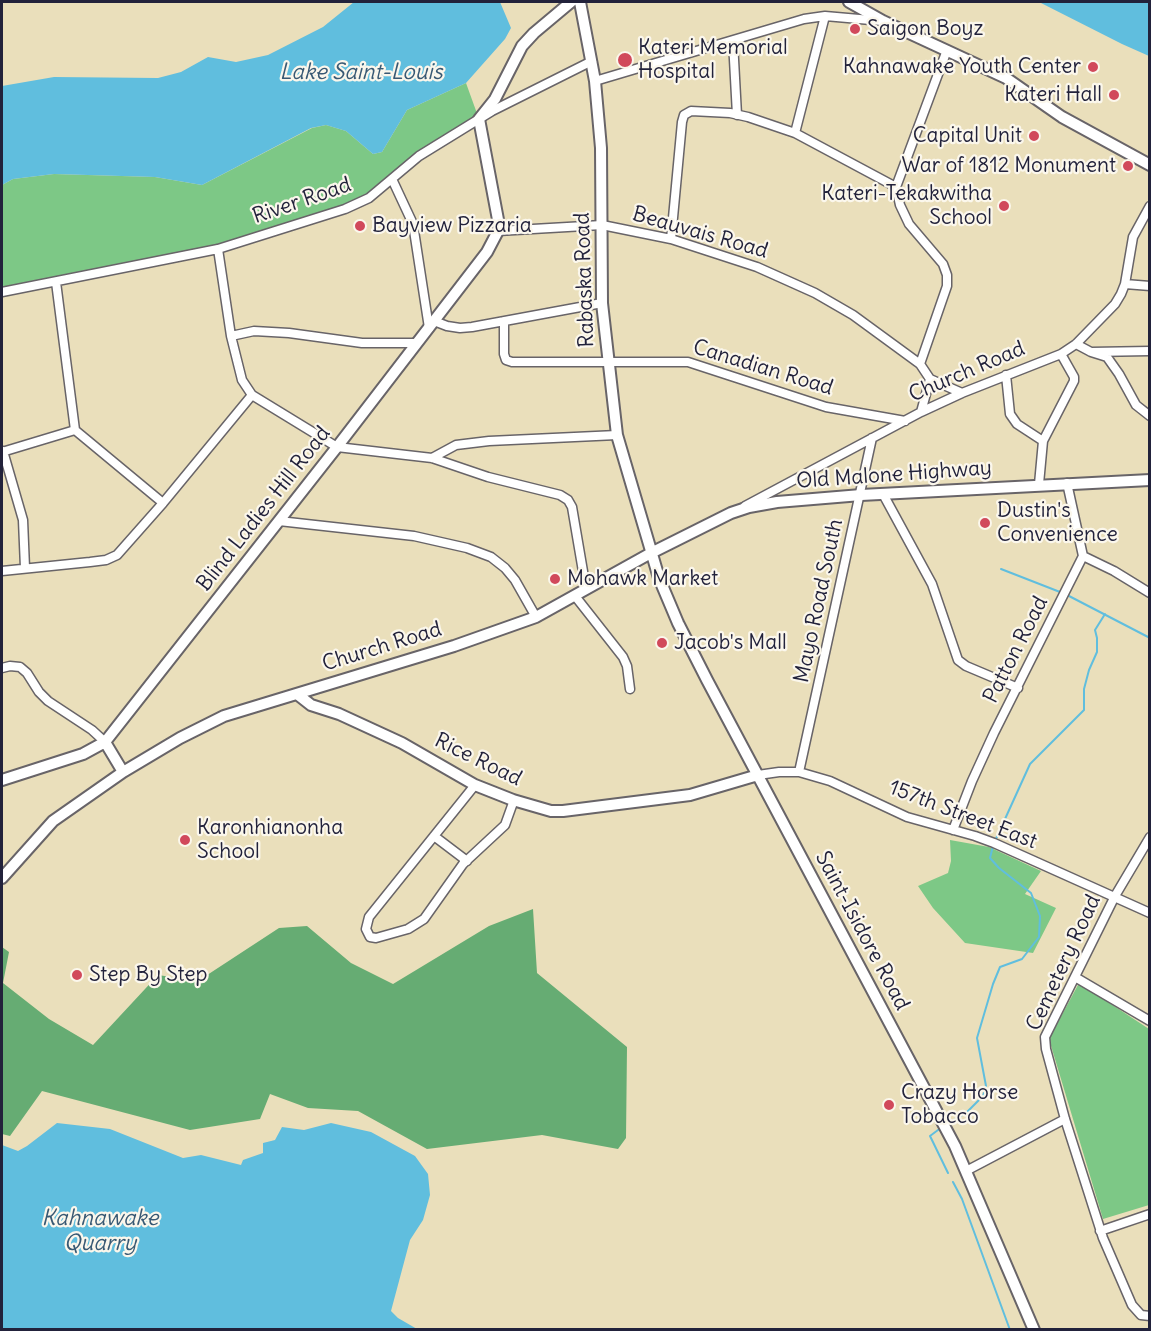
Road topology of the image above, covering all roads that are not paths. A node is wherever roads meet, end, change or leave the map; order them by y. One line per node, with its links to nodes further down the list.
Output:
1 (571, 2): 11 (street, River Road)
2 (580, 2): 8 (street, Rabaska Road)
3 (849, 2): 5 (street)
4 (825, 16): 5 (street); 6 (street); 12 (street)
5 (884, 21): 7 (street)
6 (733, 41): 9 (street); 10 (street)
7 (947, 50): 13 (street); 15 (street)
8 (592, 61): 9 (street, Rabaska Road); 11 (street)
9 (595, 81): 17 (street, Rabaska Road)
10 (737, 115): 12 (street); 19 (street)
11 (479, 119): 14 (street, River Road); 18 (street)
12 (795, 133): 15 (street)
13 (1149, 165)
14 (392, 179): 20 (street, River Road); 27 (street)
15 (896, 187): 35 (street)
16 (1149, 206): 22 (street, Church Road)
17 (602, 225): 18 (street, Beauvais Road); 19 (street, Beauvais Road); 25 (street, Rabaska Road)
18 (498, 231): 27 (street, Blind Ladies Hill Road)
19 (671, 239): 35 (street, Beauvais Road)
20 (218, 249): 21 (street, River Road); 28 (street)
21 (56, 282): 24 (street, River Road); 43 (street)
22 (1125, 284): 23 (street); 30 (street, Church Road)
23 (1149, 286)
24 (2, 292)
25 (602, 303): 26 (street); 34 (street, Rabaska Road)
26 (504, 321): 27 (street); 34 (street, Canadian Road)
27 (432, 324): 29 (street, Blind Ladies Hill Road)
28 (231, 336): 29 (street); 39 (street)
29 (417, 343): 47 (street, Blind Ladies Hill Road)
30 (1076, 344): 32 (street); 33 (street, Church Road)
31 (1149, 351): 32 (street)
32 (1091, 352): 41 (street)
33 (1061, 354): 36 (street, Church Road); 46 (street)
34 (607, 362): 42 (street, Canadian Road); 44 (street, Rabaska Road)
35 (920, 364): 37 (street, Beauvais Road)
36 (1006, 375): 38 (street, Church Road); 46 (street)
37 (930, 379): 38 (street); 40 (street)
38 (962, 393): 40 (street, Church Road)
39 (252, 395): 47 (street); 55 (street)
40 (921, 412): 42 (street, Church Road)
41 (1149, 416)
42 (905, 421): 45 (street, Church Road)
43 (75, 429): 48 (street); 55 (street)
44 (617, 435): 49 (street); 58 (street, Rabaska Road)
45 (872, 438): 54 (street, Mayo Road South); 56 (street, Church Road)
46 (1043, 441): 52 (street)
47 (337, 447): 49 (street); 57 (street, Blind Ladies Hill Road)
48 (2, 452): 60 (street)
49 (432, 458): 62 (street)
50 (1149, 480): 51 (street, Old Malone Highway)
51 (1066, 483): 52 (street, Old Malone Highway); 59 (street)
52 (1039, 484): 53 (street, Old Malone Highway)
53 (883, 494): 54 (street, Old Malone Highway); 67 (street)
54 (861, 495): 56 (street, Old Malone Highway); 72 (street, Mayo Road South)
55 (163, 503): 60 (street)
56 (731, 513): 58 (street, Old Malone Highway)
57 (279, 521): 65 (street); 70 (street, Blind Ladies Hill Road)
58 (651, 553): 62 (street, Church Road); 73 (street, Saint-Isidore Road)
59 (1083, 556): 63 (street); 67 (street, Patton Road)
60 (25, 567): 61 (street)
61 (2, 571)
62 (586, 589): 64 (street, Church Road)
63 (1149, 592)
64 (575, 596): 65 (street, Church Road); 68 (street)
65 (536, 617): 69 (street, Church Road)
66 (2, 668): 70 (street)
67 (1018, 688): 77 (street, Patton Road)
68 (630, 689)
69 (297, 694): 71 (street, Church Road); 75 (street, Rice Road)
70 (105, 742): 71 (street); 74 (street)
71 (123, 772): 81 (street)
72 (799, 772): 73 (street, 157th Street East); 77 (street, 157th Street East)
73 (758, 775): 76 (street, Rice Road); 87 (street, Saint-Isidore Road)
74 (2, 780)
75 (475, 785): 76 (street, Rice Road); 78 (street)
76 (514, 800): 80 (street)
77 (953, 830): 82 (street, 157th Street East)
78 (434, 836): 80 (street); 80 (street)
79 (1149, 837): 82 (street, Cemetery Road)
80 (466, 861)
81 (2, 878)
82 (1115, 896): 83 (street, 157th Street East); 84 (street, Cemetery Road)
83 (1149, 913)
84 (1075, 977): 85 (street); 86 (street, Cemetery Road)
85 (1149, 1021)
86 (1065, 1119): 87 (street); 89 (street, Cemetery Road)
87 (966, 1171): 91 (street, Saint-Isidore Road)
88 (1149, 1214): 89 (street)
89 (1100, 1231): 90 (street, Cemetery Road)
90 (1149, 1316)
91 (1034, 1329)

